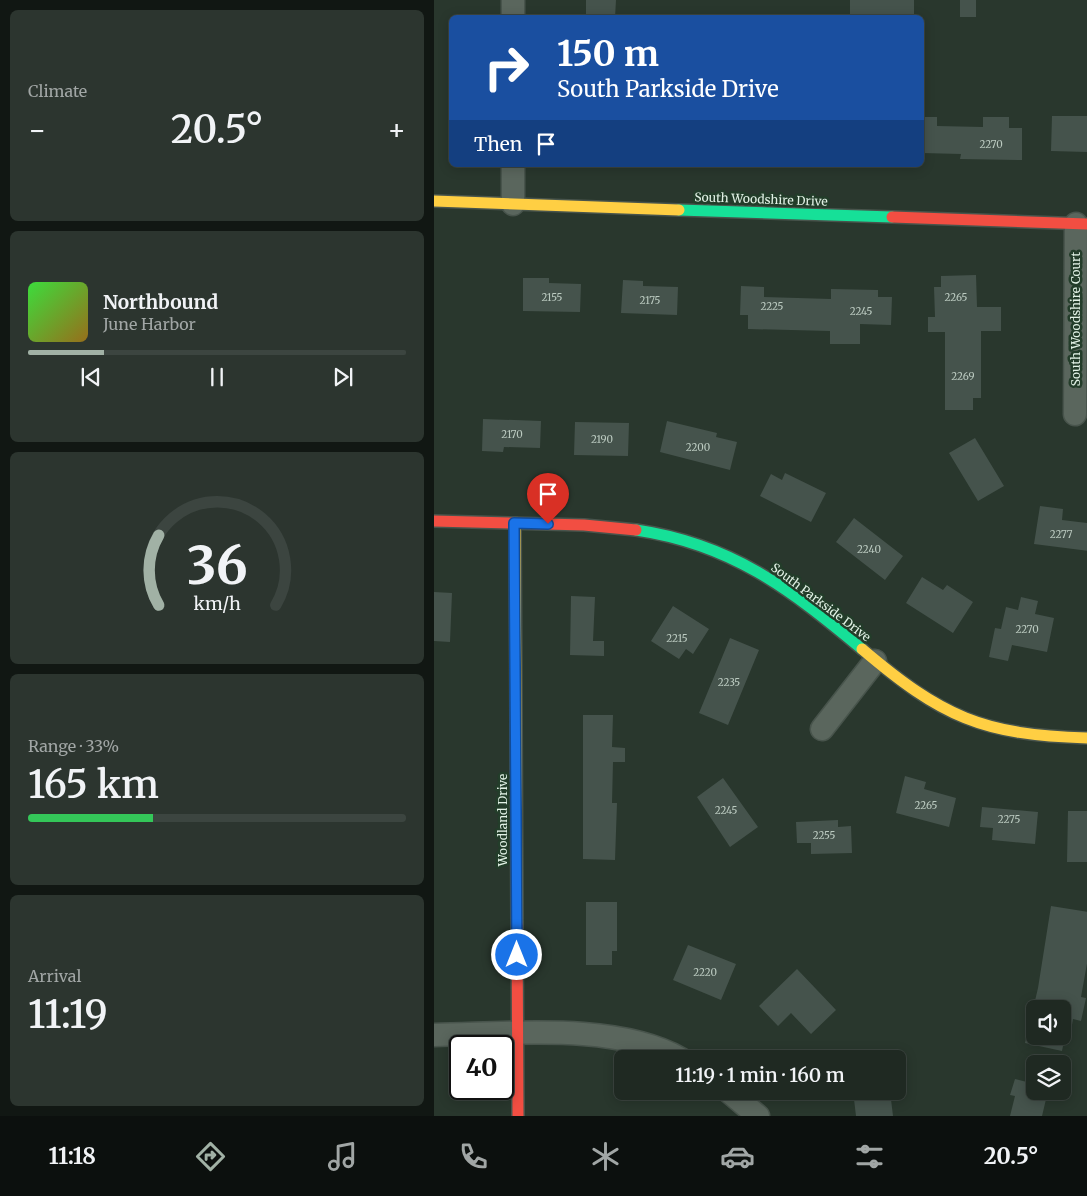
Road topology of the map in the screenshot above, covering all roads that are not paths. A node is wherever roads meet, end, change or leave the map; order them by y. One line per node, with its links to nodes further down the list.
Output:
1 (512, 0): 2 (street)
2 (513, 15)
3 (513, 167): 5 (street)
4 (434, 201): 5 (street, South Woodshire Drive)
5 (513, 204): 6 (street, South Woodshire Drive)
6 (1081, 224): 7 (street, South Woodshire Court)
7 (1075, 414)
8 (434, 521): 9 (street, South Parkside Drive)
9 (514, 523): 10 (street, South Parkside Drive); 13 (street, Woodland Drive)
10 (875, 660): 11 (street); 12 (street, South Parkside Drive)
11 (822, 729)
12 (1087, 738)
13 (517, 1033): 14 (street); 15 (street); 17 (street, Woodland Drive)
14 (434, 1035)
15 (662, 1050)
16 (739, 1100): 18 (street)
17 (518, 1116)
18 (758, 1116)

